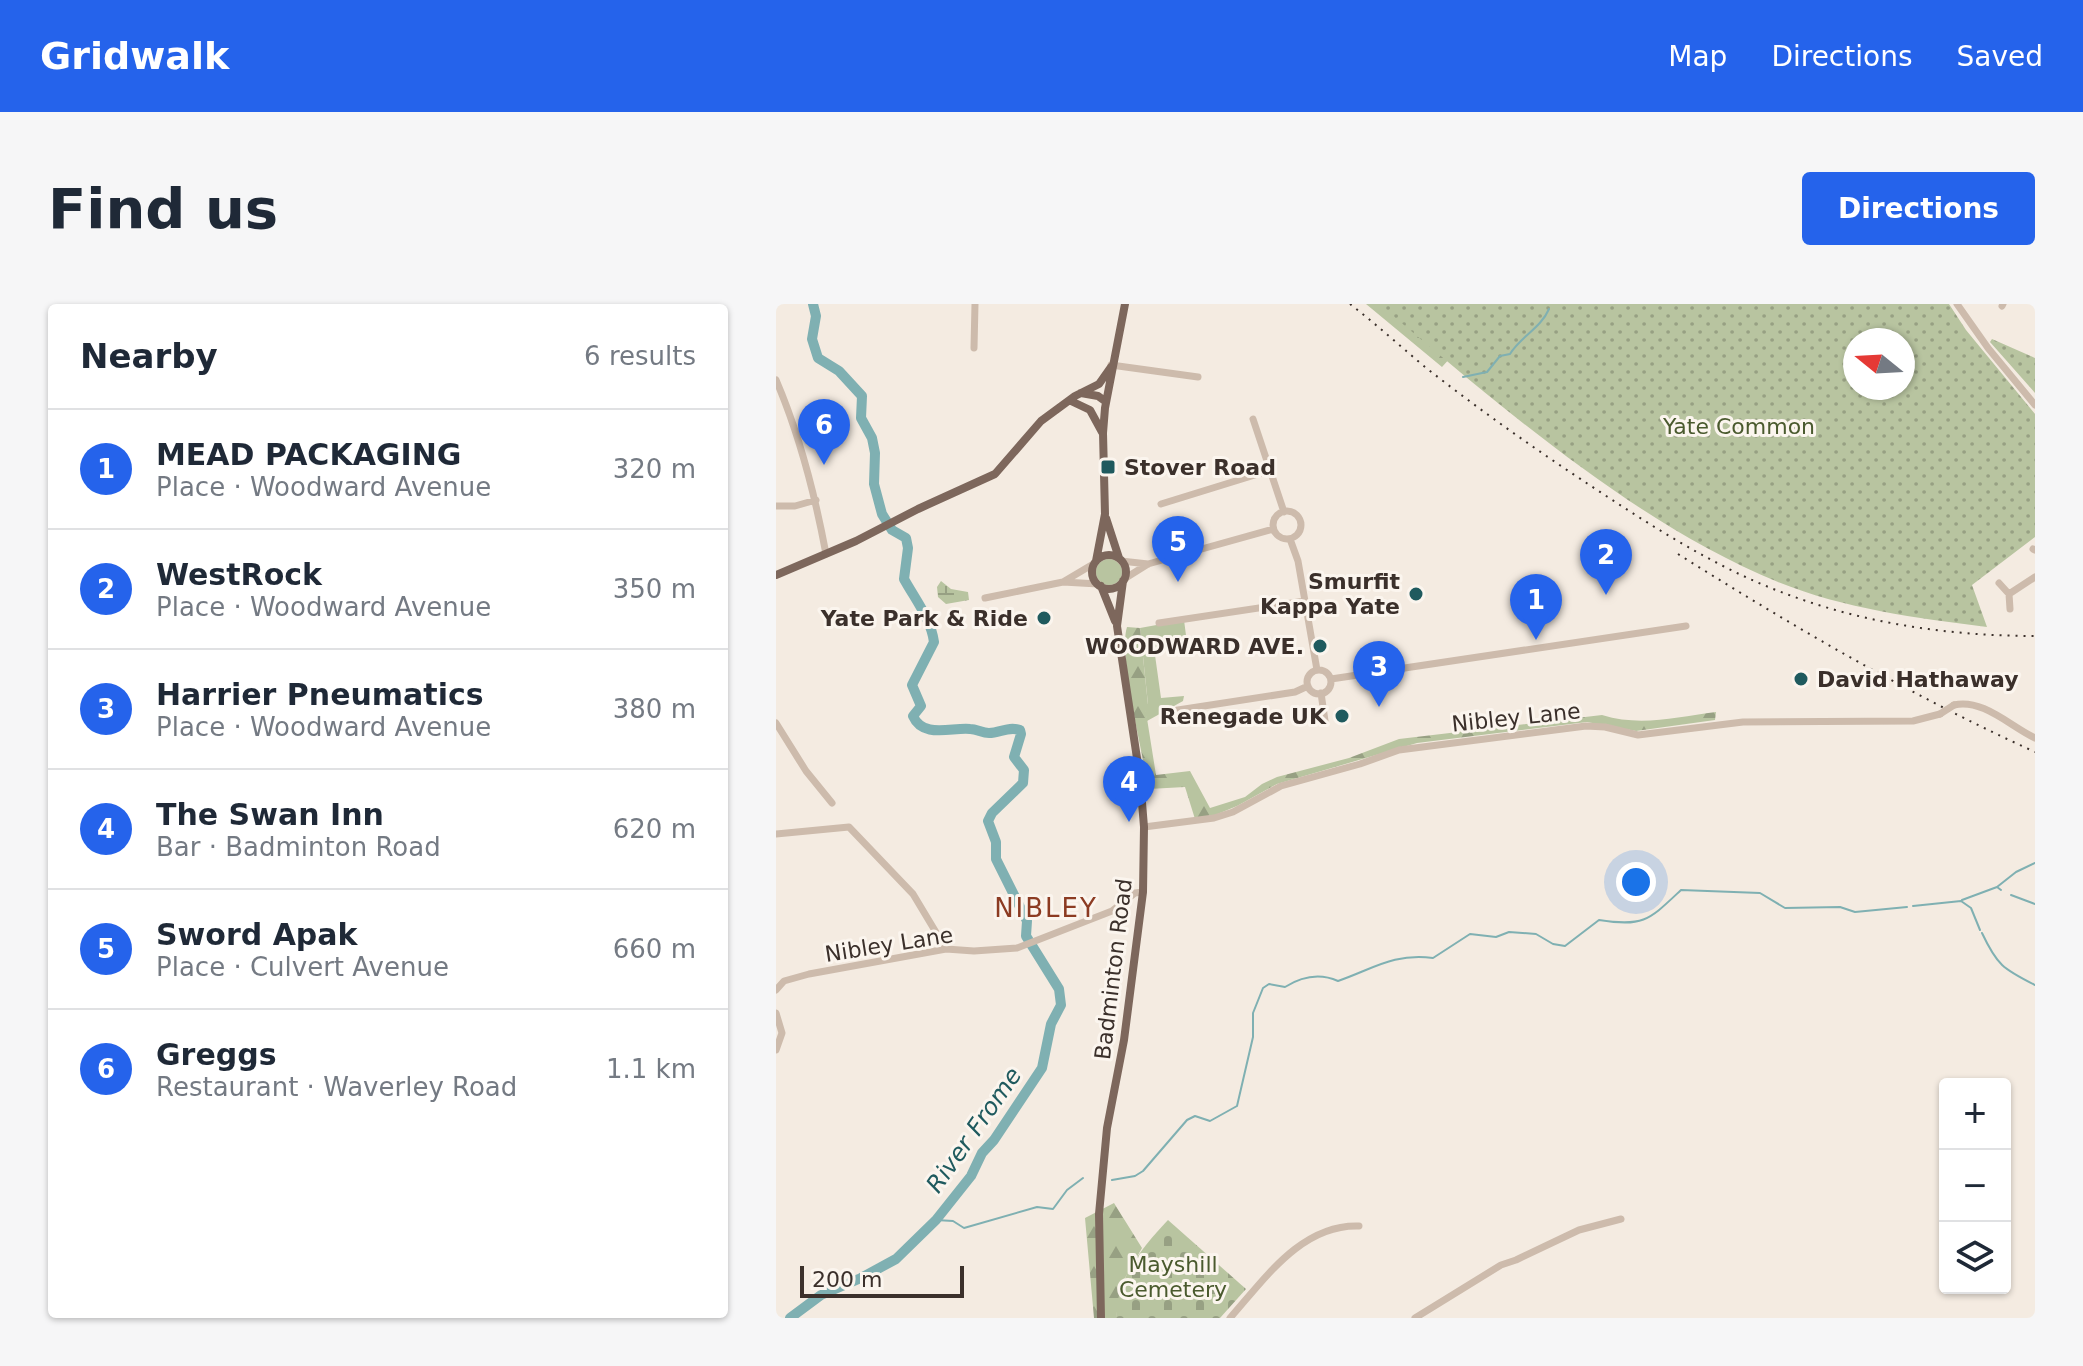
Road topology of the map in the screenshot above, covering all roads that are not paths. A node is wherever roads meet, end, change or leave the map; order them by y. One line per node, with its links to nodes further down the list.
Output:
1 (975, 304): 4 (street)
2 (1125, 304): 5 (main road)
3 (1957, 304): 12 (street)
4 (974, 348)
5 (1111, 366): 6 (street); 8 (main road); 10 (main road)
6 (1198, 377)
7 (776, 380): 16 (street)
8 (1080, 393): 9 (main road); 10 (main road)
9 (1071, 401): 11 (main road); 23 (main road)
10 (1105, 401): 11 (main road); 14 (main road)
11 (1084, 405): 14 (main road)
12 (2035, 405)
13 (1253, 419): 15 (street)
14 (1103, 433): 20 (main road)
15 (1271, 470): 17 (street); 19 (street)
16 (816, 500): 18 (street); 23 (street)
17 (1161, 504)
18 (776, 506)
19 (1284, 512): 21 (street); 22 (street)
20 (1105, 514): 24 (main road); 25 (main road)
21 (1273, 529): 22 (street); 26 (street)
22 (1290, 539): 35 (street)
23 (826, 554): 27 (main road)
24 (1120, 560): 25 (main road); 26 (street); 29 (main road)
25 (1096, 562): 30 (street); 32 (main road)
26 (1148, 564): 29 (street)
27 (776, 575)
28 (2035, 577): 33 (street)
29 (1123, 580): 32 (main road); 40 (main road, Badminton Road)
30 (1063, 582): 32 (street); 34 (street)
31 (1999, 583): 33 (street)
32 (1100, 585): 40 (main road, Badminton Road)
33 (2009, 594): 37 (street)
34 (985, 598)
35 (1305, 601): 38 (street); 42 (street)
36 (1173, 609): 38 (street)
37 (2010, 609)
38 (1175, 621): 39 (street)
39 (1159, 623)
40 (1117, 626): 51 (main road, Badminton Road)
41 (1686, 626): 43 (street)
42 (1317, 670): 43 (street); 44 (street)
43 (1331, 679): 45 (street)
44 (1308, 686): 45 (street); 46 (street)
45 (1321, 693): 47 (street)
46 (1178, 710)
47 (1325, 721)
48 (776, 723): 50 (street)
49 (2035, 738): 51 (street, Nibley Lane, bridge)
50 (832, 803)
51 (1144, 827): 53 (main road, Badminton Road)
52 (776, 834): 54 (street)
53 (1143, 892): 54 (street, Nibley Lane); 60 (main road, Badminton Road)
54 (946, 949): 55 (street, Nibley Lane)
55 (776, 990)
56 (776, 1013): 57 (street)
57 (776, 1050)
58 (1621, 1219): 62 (street)
59 (1359, 1226): 61 (street)
60 (1101, 1318)
61 (1230, 1318)
62 (1415, 1318)

